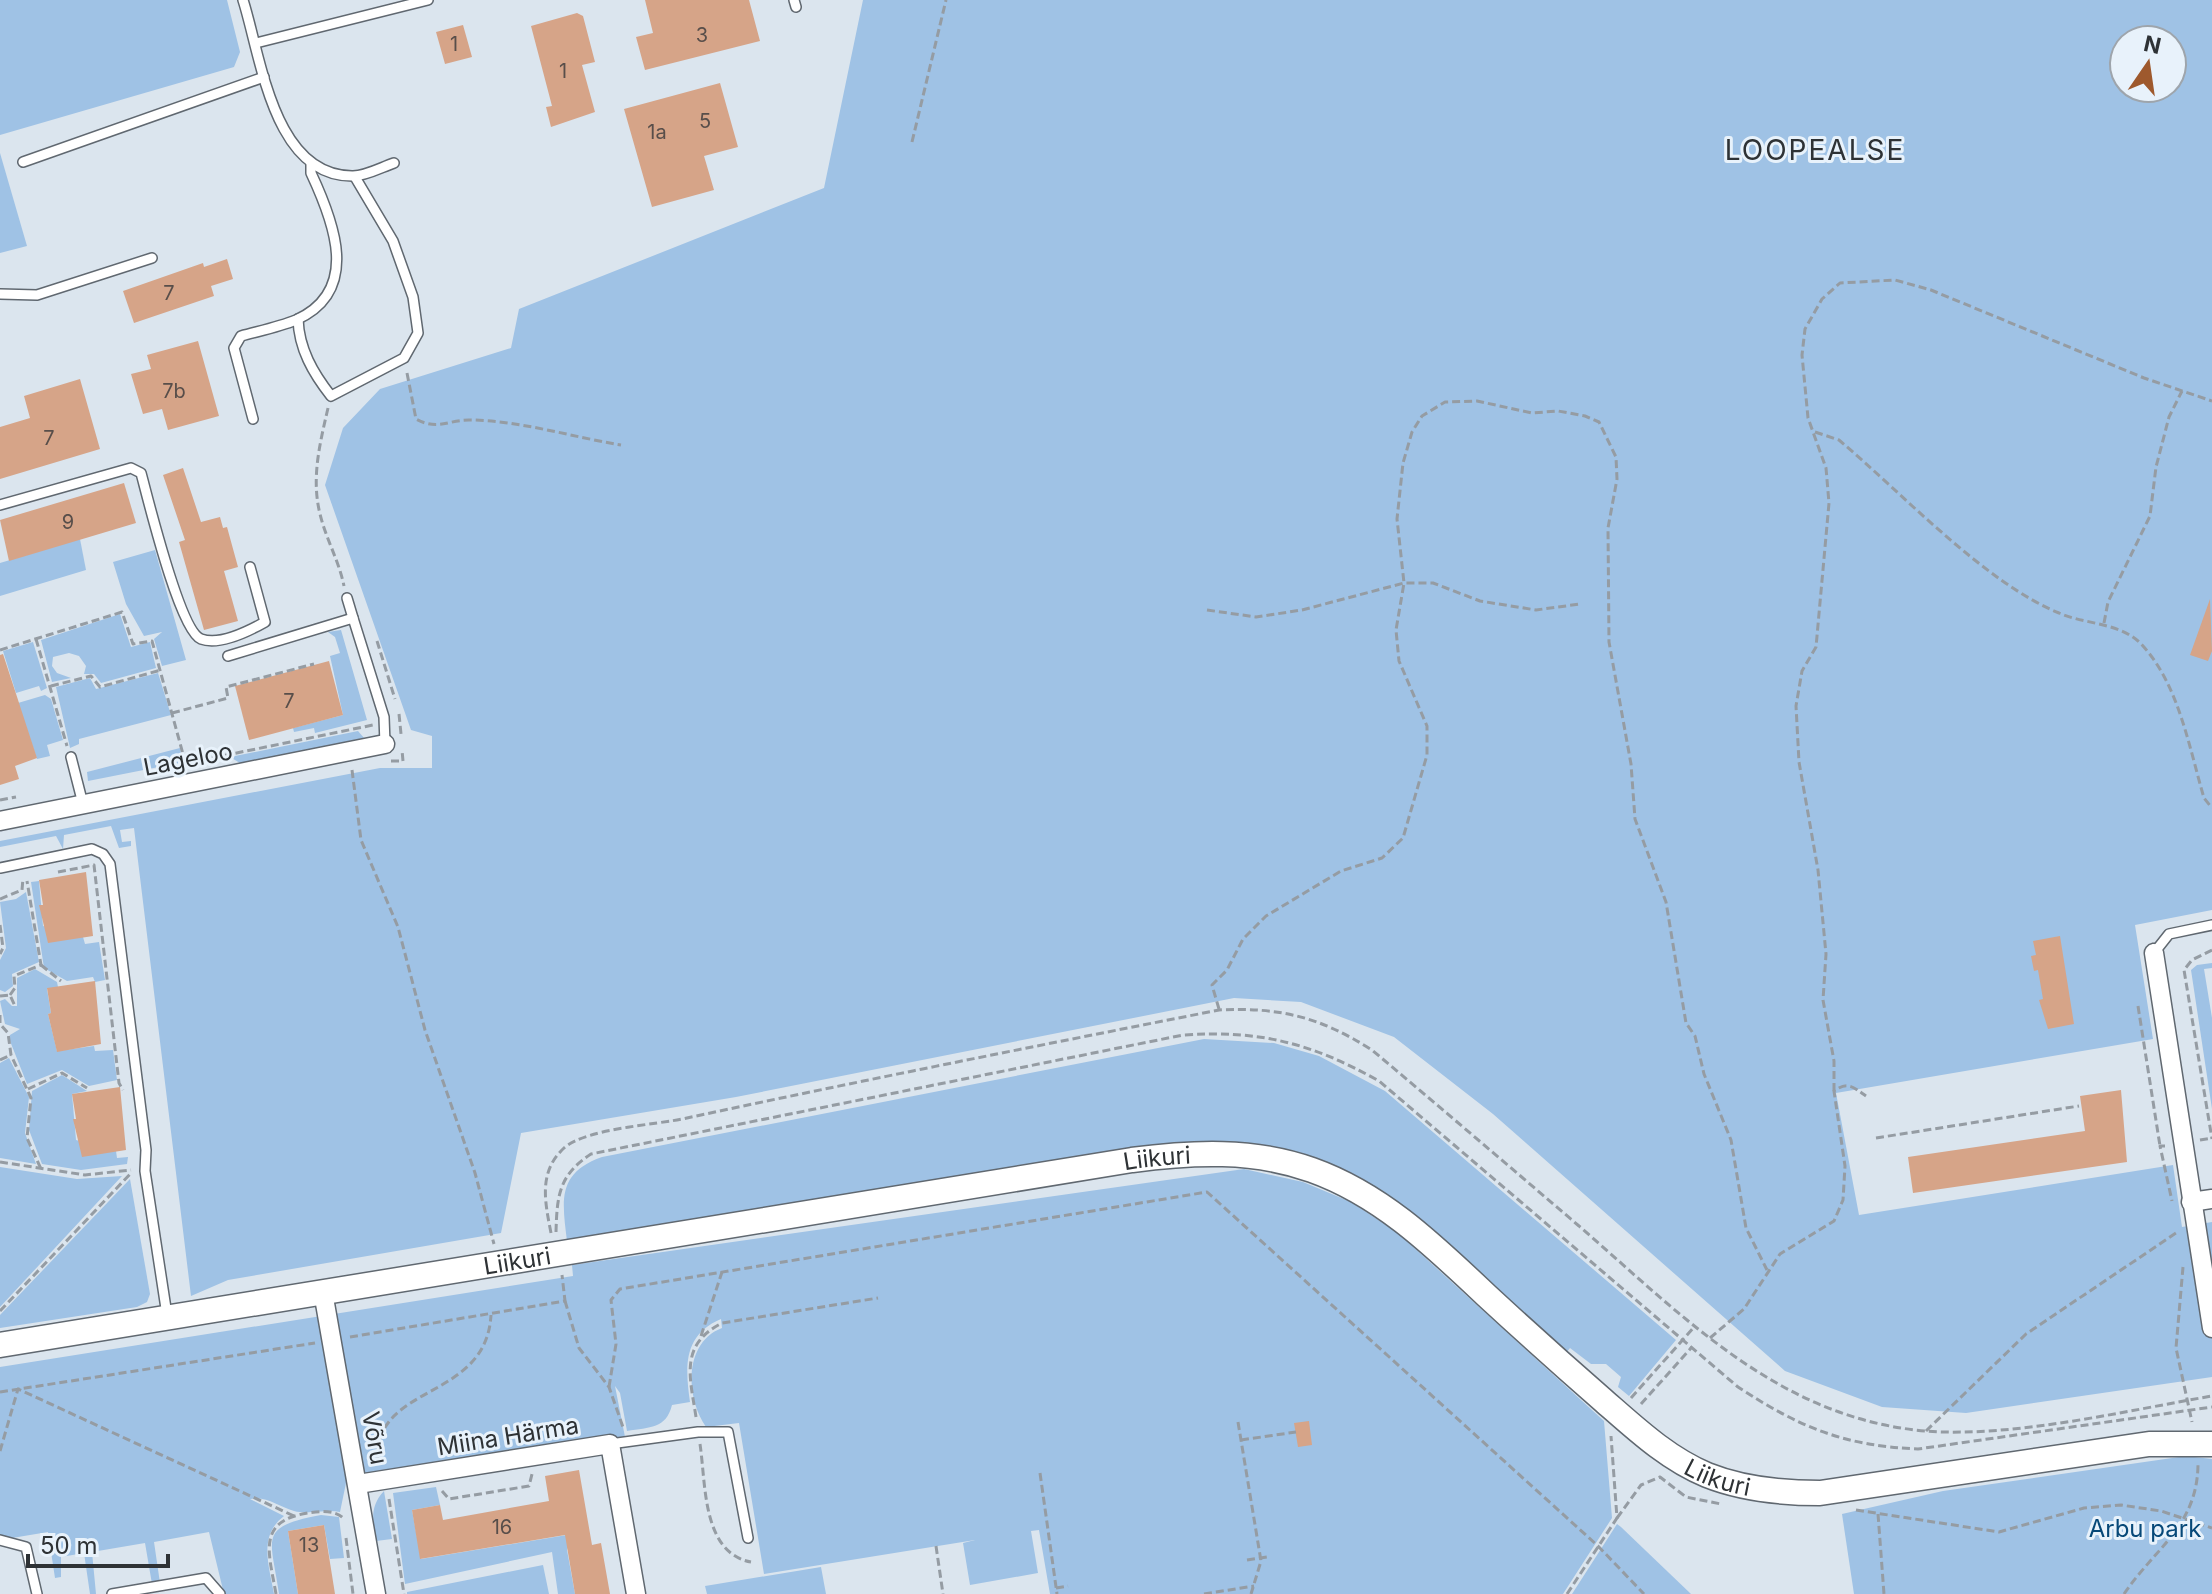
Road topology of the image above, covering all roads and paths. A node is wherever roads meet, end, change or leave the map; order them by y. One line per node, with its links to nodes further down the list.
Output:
1 (243, 0): 4 (lane)
2 (428, 0): 4 (lane)
3 (946, 0): 6 (path)
4 (256, 43): 5 (lane)
5 (264, 77): 7 (lane); 8 (lane)
6 (912, 142)
7 (23, 162)
8 (311, 163): 10 (lane); 13 (lane)
9 (394, 163): 10 (lane)
10 (355, 177): 14 (lane)
11 (152, 258): 12 (lane)
12 (0, 294)
13 (298, 319): 16 (lane); 18 (lane)
14 (404, 358): 16 (lane); 20 (path)
15 (2182, 391): 17 (path); 19 (path); 28 (path)
16 (331, 396): 24 (path)
17 (2212, 401)
18 (253, 419)
19 (1815, 431): 28 (path); 63 (path)
20 (621, 445)
21 (0, 505): 22 (lane)
22 (250, 567)
23 (1404, 583): 25 (path); 26 (path); 57 (path); 82 (path)
24 (347, 598): 27 (lane)
25 (1580, 604)
26 (1207, 610)
27 (353, 618): 31 (lane); 36 (lane)
28 (2104, 623): 41 (path)
29 (36, 639): 30 (path); 33 (path); 34 (path)
30 (0, 650)
31 (228, 656)
32 (314, 664): 35 (path)
33 (161, 670): 34 (path); 35 (path)
34 (51, 686): 37 (path)
35 (172, 713): 38 (path)
36 (385, 744): 40 (street, Lageloo)
37 (71, 757): 40 (lane)
38 (186, 765)
39 (351, 768): 81 (path)
40 (83, 804): 42 (street, Lageloo)
41 (2212, 808)
42 (0, 821)
43 (0, 868): 89 (lane)
44 (51, 873): 65 (path)
45 (0, 899): 51 (path)
46 (0, 925): 50 (path)
47 (2212, 925): 49 (lane)
48 (2212, 950): 68 (path)
49 (2154, 953): 69 (street)
50 (0, 954)
51 (41, 965): 52 (path); 53 (path)
52 (61, 981)
53 (10, 995): 54 (path); 55 (path)
54 (0, 996)
55 (15, 1006)
56 (2138, 1006): 70 (path)
57 (1219, 1010): 78 (path); 90 (path)
58 (0, 1015): 59 (path)
59 (11, 1055): 60 (path); 62 (path)
60 (0, 1060)
61 (87, 1088): 62 (path)
62 (28, 1089): 72 (path)
63 (1834, 1091): 64 (path); 82 (path)
64 (1866, 1096)
65 (127, 1097)
66 (2079, 1106): 67 (path)
67 (1876, 1138)
68 (2212, 1138): 69 (path)
69 (2182, 1143): 70 (path); 76 (street)
70 (2160, 1146): 76 (path)
71 (0, 1162): 72 (path)
72 (41, 1169): 73 (path)
73 (135, 1169): 74 (path); 87 (path)
74 (137, 1185)
75 (2212, 1199): 76 (street)
76 (2183, 1210): 77 (path); 77 (path); 91 (street)
77 (2179, 1232): 79 (path); 104 (path)
78 (555, 1244): 81 (street, Liikuri); 86 (path); 102 (street, Liikuri)
79 (2181, 1246)
80 (2183, 1261): 101 (path)
81 (499, 1263): 84 (street, Liikuri)
82 (1767, 1270): 93 (path)
83 (722, 1272): 92 (path); 97 (path); 125 (path)
84 (323, 1292): 89 (street, Liikuri); 94 (street, Võru)
85 (878, 1298): 92 (path)
86 (565, 1301): 88 (path); 97 (path)
87 (0, 1311)
88 (491, 1314): 94 (path); 113 (path)
89 (168, 1318): 95 (street, Liikuri)
90 (1695, 1326): 93 (path); 102 (path)
91 (2212, 1328)
92 (701, 1336): 105 (path)
93 (1710, 1338): 104 (path)
94 (332, 1340): 98 (path); 114 (street, Võru)
95 (0, 1345)
96 (1692, 1347): 102 (path)
97 (609, 1387): 108 (path)
98 (18, 1389): 99 (path); 110 (path); 118 (path)
99 (0, 1392)
100 (2212, 1396): 101 (path)
101 (2188, 1400): 104 (path); 109 (path)
102 (1621, 1413): 109 (street, Liikuri); 125 (path)
103 (1238, 1422): 107 (path)
104 (1926, 1431)
105 (698, 1432): 108 (lane); 122 (lane); 129 (path)
106 (1296, 1432): 107 (path)
107 (1241, 1440): 127 (path)
108 (619, 1442): 113 (street, Miina Härma); 140 (street, Miina Härma)
109 (2204, 1443): 119 (path)
110 (0, 1451)
111 (532, 1471): 115 (path)
112 (1040, 1473): 132 (path)
113 (381, 1480): 114 (street, Miina Härma); 139 (path)
114 (358, 1484): 138 (street, Võru)
115 (435, 1484)
116 (1844, 1509): 117 (path)
117 (1877, 1513): 119 (path); 147 (path)
118 (294, 1516): 136 (path); 137 (path)
119 (2186, 1519): 120 (path); 148 (path)
120 (2210, 1527): 121 (path)
121 (2212, 1534)
122 (748, 1538)
123 (0, 1540): 133 (lane)
124 (936, 1546): 141 (path)
125 (1598, 1546): 145 (path); 146 (path)
126 (1267, 1557): 127 (path)
127 (1260, 1558): 128 (path); 131 (path)
128 (1247, 1560)
129 (751, 1562)
130 (1068, 1586): 132 (path)
131 (1254, 1586): 143 (path); 144 (path)
132 (1056, 1588): 142 (path)
133 (37, 1594)
134 (112, 1594): 135 (lane)
135 (220, 1594)
136 (276, 1594)
137 (353, 1594)
138 (376, 1594)
139 (404, 1594)
140 (636, 1594)
141 (943, 1594)
142 (1057, 1594)
143 (1204, 1594)
144 (1251, 1594)
145 (1567, 1594)
146 (1644, 1594)
147 (1884, 1594)
148 (2124, 1594)

